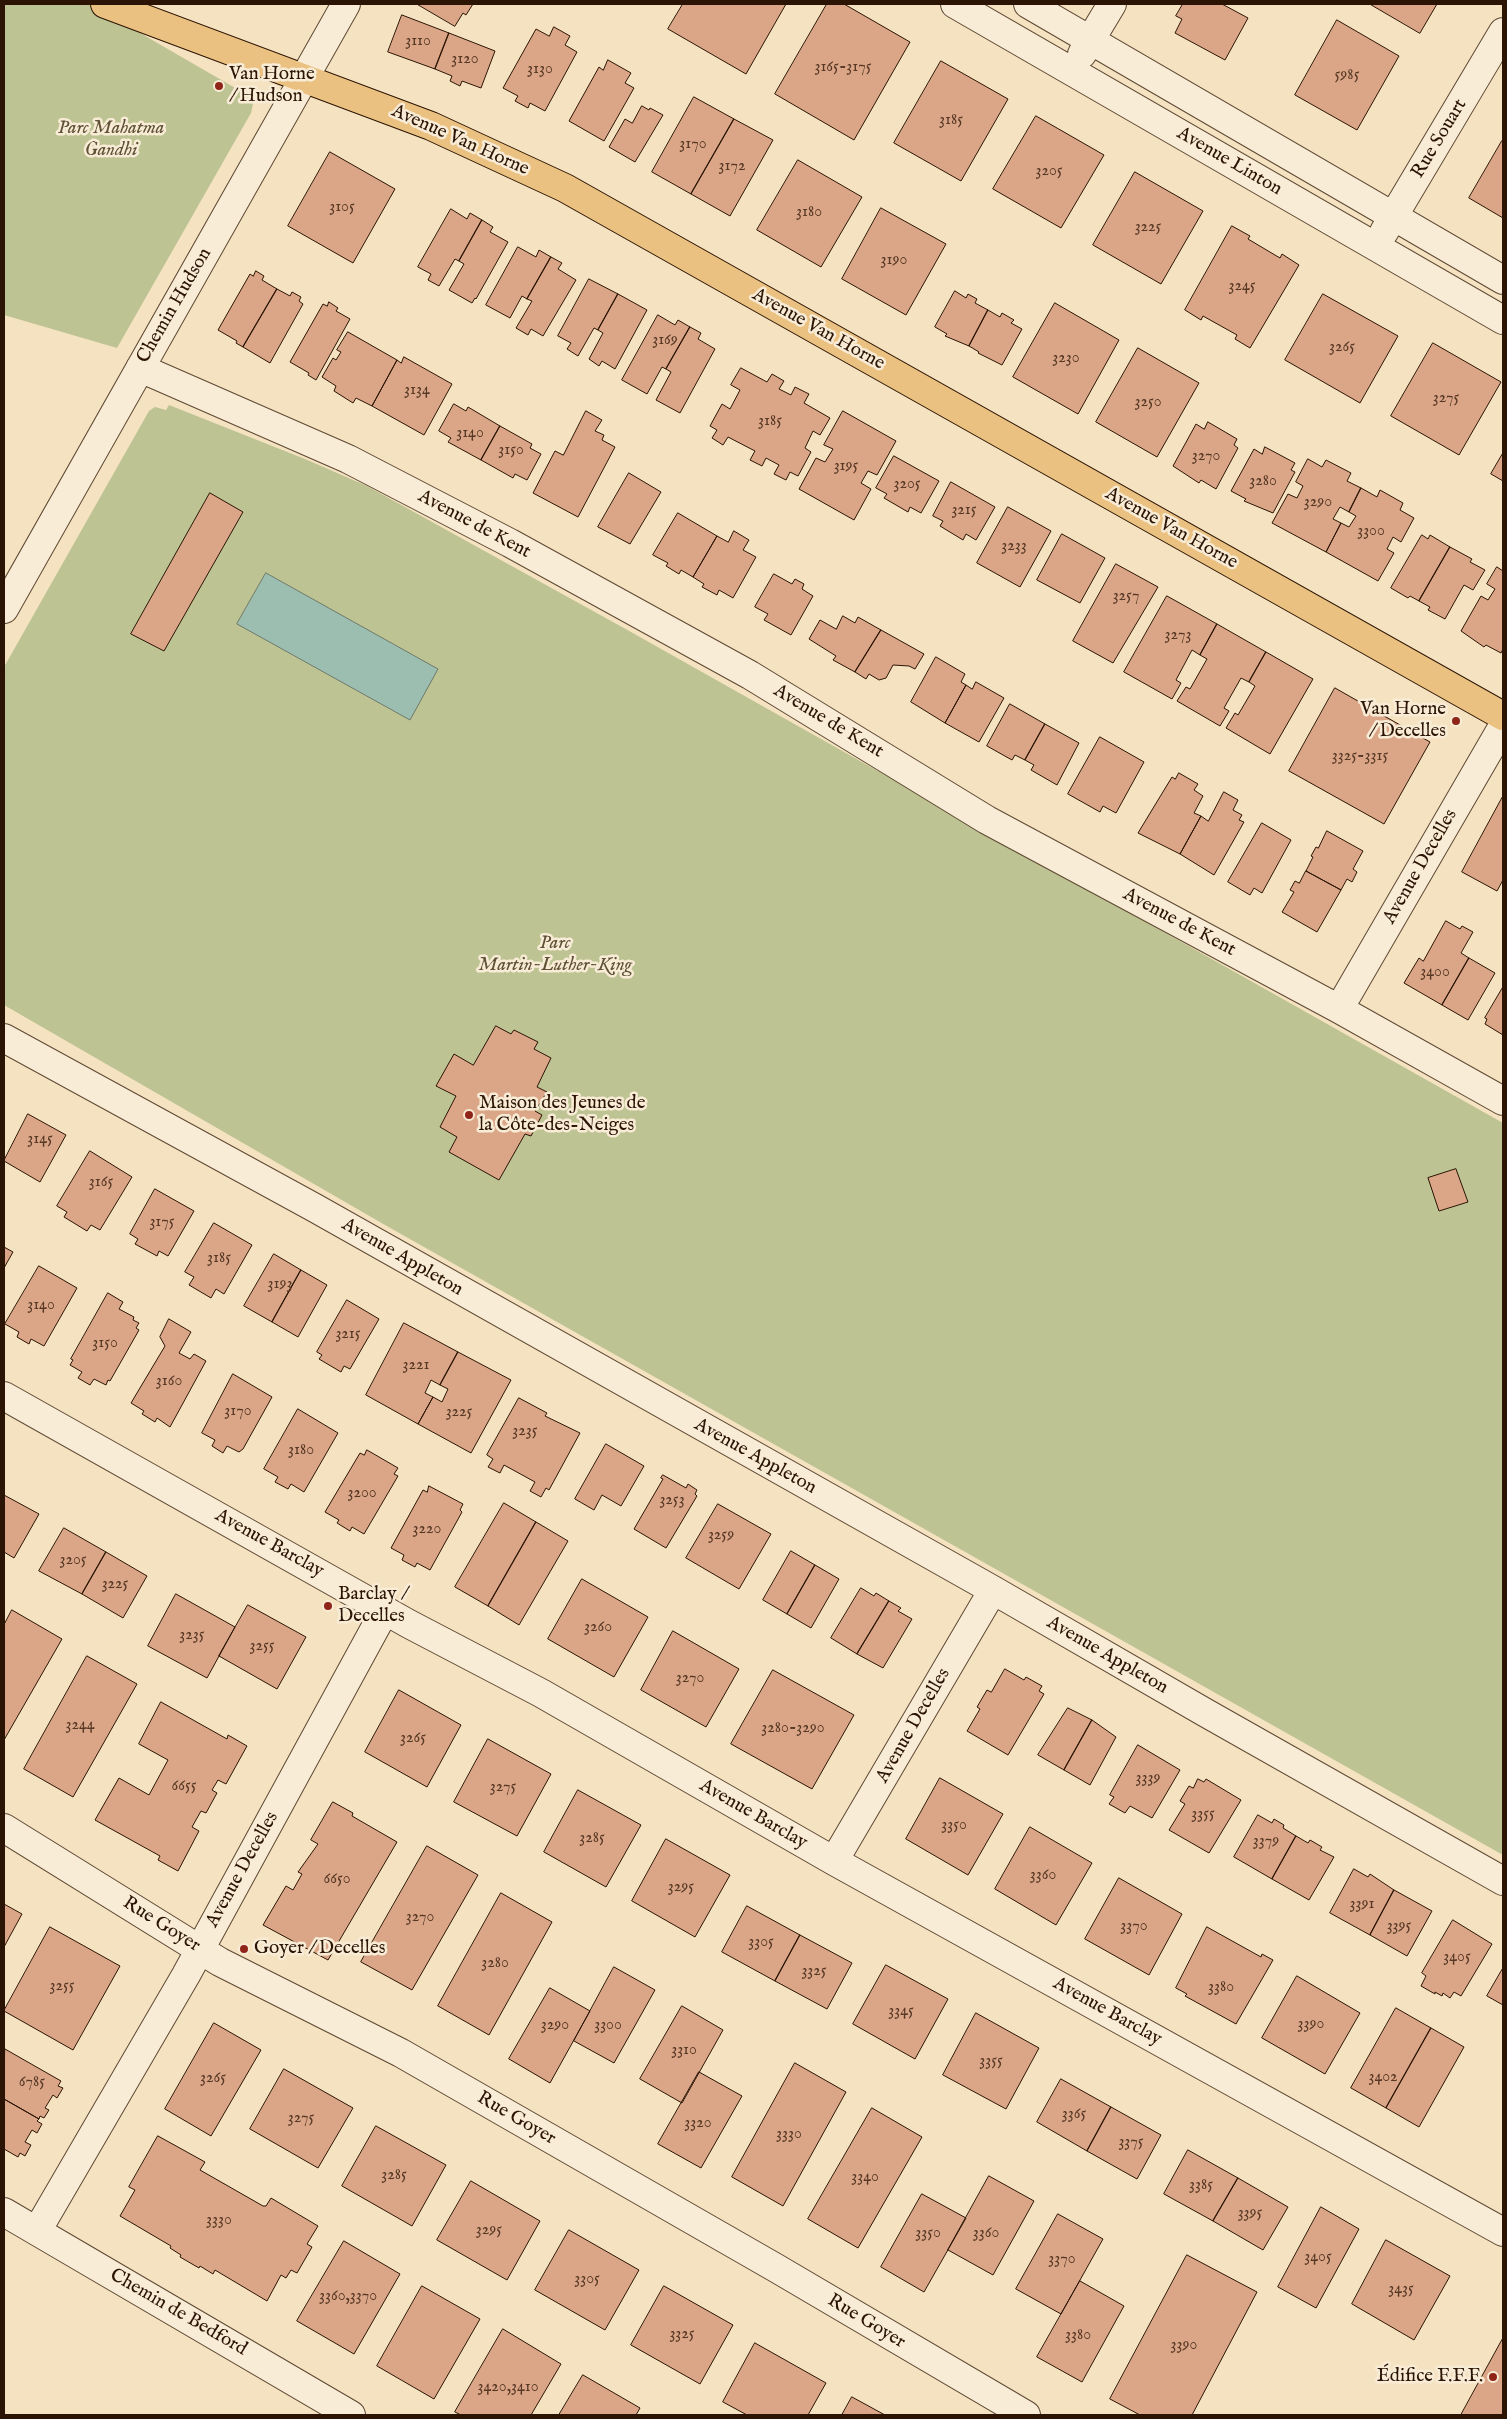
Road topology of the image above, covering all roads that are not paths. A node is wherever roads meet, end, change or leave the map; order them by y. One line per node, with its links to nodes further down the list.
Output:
1 (105, 4): 9 (main road, Avenue Van Horne)
2 (346, 4): 9 (street, Chemin Hudson)
3 (955, 4): 8 (street, Avenue Linton)
4 (1028, 4): 7 (street, Avenue Linton)
5 (1112, 4): 7 (street)
6 (1503, 32): 10 (street, Rue Souart)
7 (1092, 39): 8 (street); 10 (street, Avenue Linton)
8 (1072, 72): 11 (street, Avenue Linton)
9 (304, 78): 14 (street, Chemin Hudson); 16 (main road, Avenue Van Horne)
10 (1394, 216): 11 (street, Rue Souart); 12 (street, Avenue Linton)
11 (1375, 246): 13 (street, Avenue Linton)
12 (1503, 280)
13 (1503, 320)
14 (140, 368): 15 (street, Chemin Hudson); 18 (street, Avenue de Kent)
15 (4, 609)
16 (1503, 716)
17 (1503, 726): 18 (street, Avenue Decelles)
18 (1338, 1009): 20 (street, Avenue de Kent)
19 (4, 1038): 22 (street, Avenue Appleton)
20 (1503, 1101)
21 (4, 1396): 23 (street, Avenue Barclay)
22 (993, 1590): 25 (street, Avenue Decelles); 26 (street, Avenue Appleton)
23 (385, 1610): 25 (street, Avenue Barclay); 27 (street, Avenue Decelles)
24 (4, 1828): 27 (street, Rue Goyer)
25 (834, 1862): 30 (street, Avenue Barclay)
26 (1503, 1881)
27 (200, 1950): 29 (street, Avenue Decelles); 32 (street, Rue Goyer)
28 (4, 2212): 29 (street, Chemin de Bedford)
29 (37, 2231): 31 (street, Chemin de Bedford)
30 (1503, 2232)
31 (351, 2415)
32 (1026, 2415)

